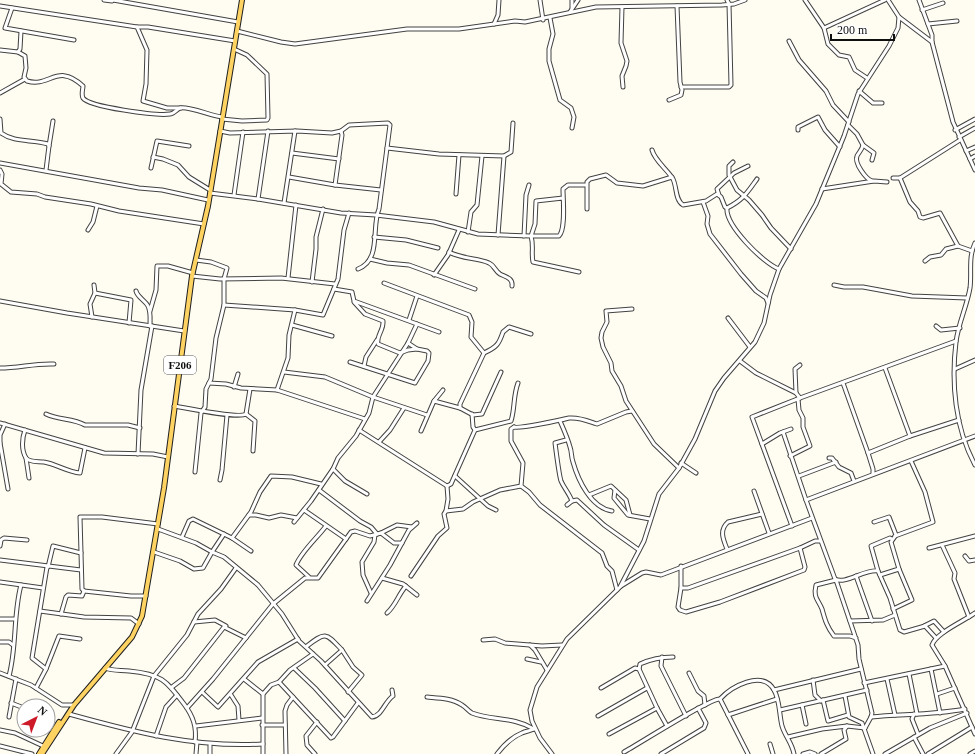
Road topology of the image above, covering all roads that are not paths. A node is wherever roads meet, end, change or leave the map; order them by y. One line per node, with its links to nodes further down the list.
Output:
1 (104, 0): 2 (street)
2 (112, 0): 29 (street)
3 (242, 0): 29 (main road, F206)
4 (499, 0): 24 (street)
5 (540, 0): 27 (street)
6 (572, 0): 21 (street)
7 (578, 0): 21 (street)
8 (665, 0): 17 (street)
9 (727, 0): 15 (street)
10 (744, 0): 15 (street)
11 (805, 0): 34 (street)
12 (887, 0): 25 (street); 34 (street)
13 (919, 0): 22 (street)
14 (943, 3): 22 (street)
15 (729, 4): 18 (street); 47 (street)
16 (0, 6): 20 (street)
17 (668, 6): 18 (street); 19 (street)
18 (677, 6): 47 (street)
19 (622, 7): 23 (street); 46 (street)
20 (12, 8): 33 (street); 35 (street)
21 (572, 8): 23 (street)
22 (922, 10): 32 (street)
23 (570, 12): 26 (street)
24 (498, 15): 30 (street); 31 (street)
25 (899, 17): 40 (street); 44 (street)
26 (550, 18): 27 (street); 59 (street)
27 (542, 20): 30 (street)
28 (957, 21): 32 (street)
29 (238, 22): 36 (main road, F206)
30 (502, 23): 31 (street)
31 (494, 24): 36 (street)
32 (928, 24): 40 (street)
33 (137, 27): 38 (street); 52 (street)
34 (824, 28): 44 (street)
35 (22, 31): 37 (street); 43 (street)
36 (237, 31): 38 (main road, F206)
37 (74, 40)
38 (235, 41): 41 (main road, F206)
39 (789, 41): 58 (street)
40 (932, 42): 60 (street)
41 (234, 49): 53 (main road, F206); 53 (street)
42 (0, 50): 43 (street)
43 (18, 52): 45 (street)
44 (867, 78): 48 (street)
45 (25, 79): 49 (street); 52 (street)
46 (623, 87)
47 (681, 87): 50 (street)
48 (859, 92): 51 (street); 58 (street)
49 (0, 93)
50 (669, 100)
51 (882, 103)
52 (181, 108): 53 (street)
53 (222, 118): 63 (main road, F206)
54 (0, 119): 70 (street)
55 (975, 119): 60 (street)
56 (53, 121): 70 (street)
57 (513, 123): 80 (street)
58 (848, 123): 69 (street); 72 (street)
59 (572, 128)
60 (955, 128): 68 (street)
61 (975, 128): 68 (street)
62 (798, 130): 72 (street)
63 (220, 131): 67 (street); 106 (main road, F206)
64 (268, 131): 65 (street); 67 (street); 112 (street)
65 (295, 131): 66 (street); 77 (street)
66 (341, 131): 74 (street); 84 (street)
67 (243, 132): 108 (street)
68 (960, 138): 76 (street); 97 (street)
69 (863, 145): 85 (street); 99 (street)
70 (49, 146): 92 (street)
71 (189, 146): 82 (street)
72 (840, 147): 104 (street)
73 (975, 147): 76 (street)
74 (387, 148): 78 (street); 105 (street)
75 (652, 150): 94 (street)
76 (966, 151): 83 (street)
77 (292, 153): 84 (street); 93 (street)
78 (459, 155): 79 (street); 107 (street)
79 (482, 156): 80 (street); 126 (street)
80 (504, 156): 127 (street)
81 (975, 156): 83 (street)
82 (153, 157): 90 (street); 106 (street)
83 (970, 159): 89 (street)
84 (339, 160): 101 (street)
85 (872, 160)
86 (733, 162): 95 (street)
87 (0, 163): 92 (street)
88 (748, 166): 95 (street)
89 (974, 167)
90 (151, 168)
91 (0, 170): 117 (street)
92 (46, 170): 113 (street)
93 (289, 177): 101 (street); 115 (street)
94 (672, 177): 103 (street); 114 (street)
95 (730, 177): 109 (street); 110 (street)
96 (893, 178): 97 (street)
97 (900, 178): 132 (street)
98 (757, 179): 110 (street)
99 (872, 181): 100 (street); 104 (street)
100 (887, 182)
101 (335, 185): 105 (street)
102 (529, 185): 128 (street)
103 (586, 185): 111 (street); 120 (street)
104 (822, 189): 134 (street)
105 (381, 190): 122 (street)
106 (210, 192): 108 (street); 113 (main road, F206)
107 (456, 194)
108 (234, 195): 112 (street)
109 (719, 195): 114 (street); 118 (street)
110 (745, 197): 118 (street); 134 (street)
111 (563, 198): 129 (street); 129 (street)
112 (258, 199): 115 (street)
113 (208, 200): 123 (main road, F206)
114 (703, 202): 161 (street)
115 (284, 203): 116 (street)
116 (296, 205): 119 (street); 146 (street)
117 (97, 206): 123 (street); 124 (street)
118 (727, 208): 140 (street)
119 (323, 209): 121 (street); 147 (street)
120 (587, 209)
121 (349, 213): 122 (street); 149 (street)
122 (376, 215): 125 (street); 130 (street)
123 (204, 224): 138 (main road, F206)
124 (88, 230)
125 (459, 230): 126 (street); 136 (street)
126 (468, 232): 127 (street)
127 (498, 236): 128 (street)
128 (524, 236): 129 (street)
129 (531, 236): 142 (street)
130 (374, 238): 133 (street); 137 (street)
131 (975, 243): 135 (street)
132 (958, 246): 135 (street); 139 (street)
133 (438, 248)
134 (791, 249): 140 (street)
135 (972, 250): 158 (street)
136 (449, 252): 144 (street); 152 (street)
137 (370, 259): 141 (street); 144 (street)
138 (196, 260): 143 (main road, F206); 145 (street)
139 (924, 261)
140 (779, 269): 161 (street)
141 (358, 270)
142 (579, 272)
143 (193, 274): 145 (street); 165 (street); 175 (main road, F206)
144 (434, 275): 154 (street)
145 (224, 278): 146 (street); 162 (street)
146 (288, 278): 147 (street)
147 (312, 282): 149 (street)
148 (384, 283): 157 (street)
149 (335, 284): 153 (street)
150 (94, 285): 156 (street)
151 (834, 285): 158 (street)
152 (512, 286)
153 (334, 289): 160 (street); 164 (street)
154 (474, 289)
155 (136, 291): 165 (street)
156 (95, 293): 166 (street); 169 (street)
157 (417, 296): 168 (street); 185 (street)
158 (968, 298): 174 (street)
159 (0, 301): 166 (street)
160 (354, 301): 168 (street); 179 (street)
161 (768, 303): 182 (street)
162 (224, 305): 164 (street); 199 (street)
163 (632, 309): 214 (street)
164 (295, 310): 171 (street)
165 (150, 311): 172 (street)
166 (92, 317): 169 (street)
167 (728, 318): 182 (street)
168 (409, 320): 170 (street)
169 (129, 323): 172 (street)
170 (417, 324): 176 (street); 181 (street)
171 (292, 325): 178 (street); 195 (street)
172 (151, 326): 175 (street); 227 (street)
173 (936, 326): 174 (street)
174 (960, 328): 180 (street)
175 (184, 331): 210 (main road, F206)
176 (439, 332)
177 (532, 334): 185 (street)
178 (332, 336)
179 (377, 340): 184 (street); 191 (street)
180 (956, 341): 193 (street); 194 (street)
181 (408, 343): 183 (street); 184 (street)
182 (750, 347): 187 (street)
183 (417, 350): 184 (street); 198 (street)
184 (400, 353): 198 (street)
185 (484, 353): 212 (street)
186 (975, 360): 194 (street)
187 (740, 361): 206 (street); 251 (street)
188 (350, 362): 191 (street)
189 (54, 364): 192 (street)
190 (800, 365): 206 (street)
191 (364, 366): 198 (street)
192 (0, 368)
193 (885, 368): 201 (street); 234 (street)
194 (955, 369): 221 (street)
195 (284, 372): 204 (street); 207 (street)
196 (501, 372): 217 (street)
197 (238, 374): 202 (street)
198 (387, 375): 207 (street)
199 (209, 383): 202 (street); 213 (street)
200 (518, 383): 222 (street)
201 (843, 383): 208 (street); 243 (street)
202 (234, 387): 203 (street)
203 (250, 389): 204 (street); 216 (street)
204 (277, 390): 220 (street)
205 (443, 390): 209 (street)
206 (796, 393): 208 (street)
207 (373, 397): 211 (street); 220 (street)
208 (799, 398): 240 (street); 245 (street)
209 (434, 401): 212 (street); 219 (street)
210 (174, 406): 213 (street); 246 (main road, F206)
211 (404, 408): 219 (street); 237 (street)
212 (460, 408): 217 (street)
213 (203, 411): 218 (street); 256 (street)
214 (632, 412): 223 (street); 254 (street)
215 (46, 414): 227 (street)
216 (246, 414): 218 (street); 242 (street)
217 (472, 414): 231 (street)
218 (227, 415): 262 (street)
219 (427, 415): 232 (street)
220 (365, 419): 230 (street)
221 (959, 420): 234 (street); 238 (street)
222 (512, 421): 226 (street); 231 (street)
223 (560, 421): 226 (street); 236 (street)
224 (0, 423): 225 (street)
225 (5, 424): 229 (street); 239 (street)
226 (514, 427): 266 (street)
227 (140, 428): 244 (street)
228 (791, 429): 233 (street)
229 (25, 430): 241 (street); 247 (street)
230 (359, 430): 237 (street); 255 (street)
231 (475, 430): 259 (street)
232 (421, 431)
233 (782, 432): 240 (street); 245 (street)
234 (910, 436): 243 (street)
235 (975, 436): 238 (street)
236 (566, 440): 272 (street); 275 (street)
237 (379, 442): 265 (street)
238 (965, 442): 249 (street); 252 (street)
239 (0, 443): 253 (street)
240 (762, 444): 292 (street)
241 (86, 448): 244 (street); 247 (street)
242 (253, 451)
243 (868, 453): 258 (street)
244 (138, 454): 246 (street)
245 (790, 456): 260 (street)
246 (168, 457): 290 (main road, F206)
247 (26, 458): 261 (street)
248 (829, 458): 250 (street)
249 (911, 461): 258 (street); 299 (street)
250 (836, 462): 260 (street); 263 (street)
251 (681, 463): 254 (street); 257 (street)
252 (975, 465)
253 (1, 466): 267 (street)
254 (679, 468): 286 (street)
255 (333, 469): 264 (street); 271 (street)
256 (195, 472)
257 (696, 473)
258 (873, 474): 263 (street)
259 (455, 476): 265 (street); 273 (street)
260 (799, 476): 274 (street)
261 (28, 478)
262 (220, 480)
263 (854, 481): 274 (street)
264 (321, 484): 268 (street); 283 (street)
265 (447, 486): 279 (street)
266 (521, 486): 273 (street); 333 (street)
267 (8, 489)
268 (319, 490): 277 (street); 296 (street)
269 (615, 490): 272 (street); 282 (street); 282 (street)
270 (754, 491): 281 (street)
271 (367, 494)
272 (590, 495): 280 (street)
273 (480, 498): 278 (street); 279 (street)
274 (806, 500): 285 (street)
275 (572, 501): 276 (street); 310 (street)
276 (566, 505)
277 (304, 510): 284 (street); 291 (street)
278 (496, 510)
279 (446, 511): 324 (street)
280 (612, 511)
281 (762, 514): 294 (street); 309 (street)
282 (630, 515): 286 (street)
283 (245, 518): 284 (street); 300 (street)
284 (297, 518): 287 (street)
285 (812, 518): 292 (street); 303 (street)
286 (650, 519): 310 (street)
287 (294, 522)
288 (874, 522): 299 (street)
289 (417, 523): 293 (street)
290 (158, 526): 298 (street); 311 (main road, F206); 314 (street)
291 (326, 526): 301 (street); 326 (street)
292 (792, 526): 294 (street)
293 (412, 527): 296 (street); 304 (street)
294 (769, 533): 309 (street)
295 (224, 534): 298 (street); 300 (street); 312 (street)
296 (378, 534): 301 (street); 304 (street); 336 (street)
297 (975, 536): 305 (street)
298 (182, 537): 312 (street)
299 (894, 537): 321 (street); 323 (street)
300 (232, 538): 313 (street)
301 (346, 539): 326 (street)
302 (27, 540): 306 (street)
303 (820, 541): 307 (street); 328 (street)
304 (402, 543): 327 (street)
305 (942, 545): 308 (street); 347 (street)
306 (0, 546)
307 (800, 548): 334 (street); 334 (street)
308 (929, 548)
309 (727, 549): 318 (street)
310 (639, 550): 333 (street)
311 (154, 552): 312 (street); 338 (main road, F206)
312 (212, 552): 320 (street)
313 (251, 552)
314 (81, 553): 319 (street); 322 (street)
315 (965, 556): 317 (street)
316 (0, 560): 319 (street)
317 (975, 560)
318 (681, 566): 333 (street); 334 (street)
319 (47, 567): 322 (street); 332 (street)
320 (236, 568): 340 (street); 352 (street)
321 (899, 569): 323 (street); 341 (street)
322 (81, 570): 335 (street)
323 (880, 574): 325 (street); 341 (street)
324 (411, 576)
325 (856, 576): 328 (street); 350 (street)
326 (309, 577): 340 (street)
327 (382, 578): 331 (street); 336 (street)
328 (836, 580): 351 (street); 358 (street)
329 (0, 582): 330 (street)
330 (21, 585): 332 (street); 349 (street)
331 (406, 586): 337 (street); 343 (street)
332 (43, 588): 342 (street)
333 (618, 588): 366 (street)
334 (681, 588)
335 (84, 591): 338 (street); 345 (street)
336 (371, 593): 339 (street)
337 (417, 595)
338 (146, 596): 353 (main road, F206)
339 (367, 601)
340 (273, 604): 357 (street); 361 (street)
341 (893, 609): 346 (street)
342 (40, 611): 345 (street); 378 (street)
343 (387, 613)
344 (975, 613): 347 (street)
345 (61, 614): 353 (street)
346 (895, 615): 350 (street); 354 (street)
347 (969, 617): 356 (street)
348 (0, 619): 349 (street)
349 (15, 619): 364 (street)
350 (872, 620): 351 (street)
351 (850, 621): 358 (street)
352 (194, 622): 355 (street); 387 (street)
353 (139, 624): 376 (main road, F206)
354 (924, 626): 356 (street); 359 (street)
355 (227, 627): 357 (street); 394 (street)
356 (944, 632): 359 (street)
357 (246, 638): 402 (street)
358 (856, 638): 380 (street)
359 (936, 638): 375 (street)
360 (80, 639): 378 (street)
361 (298, 639): 367 (street); 389 (street)
362 (483, 640): 365 (street)
363 (0, 642): 364 (street)
364 (14, 645): 386 (street)
365 (530, 645): 366 (street); 373 (street)
366 (562, 645): 382 (street)
367 (307, 646): 368 (street); 369 (street)
368 (342, 650): 374 (street); 403 (street)
369 (313, 654): 374 (street); 377 (street)
370 (662, 657): 371 (street); 379 (street); 432 (street)
371 (673, 657)
372 (527, 659): 373 (street)
373 (542, 662): 382 (street)
374 (325, 665): 403 (street)
375 (945, 666): 381 (street); 398 (street)
376 (105, 668): 387 (street); 419 (main road, F206)
377 (294, 668): 392 (street); 437 (street)
378 (46, 669): 395 (street)
379 (639, 669): 396 (street); 397 (street)
380 (861, 669): 391 (street); 393 (street)
381 (931, 669): 385 (street); 405 (street)
382 (547, 670): 447 (street)
383 (0, 673): 386 (street)
384 (689, 673): 417 (street)
385 (909, 674): 390 (street); 427 (street)
386 (9, 676): 388 (street)
387 (154, 676): 394 (street); 449 (street)
388 (16, 679): 395 (street); 414 (street)
389 (244, 679): 404 (street); 407 (street)
390 (887, 679): 393 (street); 430 (street)
391 (813, 680): 400 (street); 413 (street)
392 (279, 682): 404 (street); 409 (street)
393 (864, 683): 401 (street)
394 (172, 687): 406 (street)
395 (36, 688): 419 (street)
396 (601, 688)
397 (647, 688): 421 (street); 431 (street)
398 (956, 688): 405 (street); 424 (street)
399 (392, 690): 415 (street)
400 (774, 690): 411 (street); 412 (street)
401 (866, 690): 408 (street); 434 (street)
402 (202, 692): 407 (street); 420 (street)
403 (348, 692): 415 (street)
404 (263, 694): 435 (street)
405 (936, 694): 425 (street)
406 (177, 695): 420 (street); 453 (street)
407 (231, 695): 436 (street)
408 (845, 696): 413 (street); 429 (street)
409 (293, 697): 438 (street); 441 (street)
410 (427, 697): 447 (street)
411 (720, 699): 417 (street); 428 (street)
412 (777, 699): 423 (street); 428 (street)
413 (822, 701): 418 (street); 429 (street)
414 (11, 703): 416 (street); 433 (street)
415 (358, 703): 437 (street)
416 (16, 705)
417 (705, 705): 422 (street)
418 (802, 705): 423 (street); 439 (street)
419 (72, 707): 426 (main road, F206); 461 (main road, F206)
420 (187, 708): 442 (street)
421 (656, 708): 443 (street); 450 (street)
422 (698, 708): 432 (street); 475 (street)
423 (780, 710): 454 (street)
424 (966, 711): 425 (street); 445 (street); 451 (street)
425 (940, 713): 427 (street)
426 (69, 714): 449 (street); 466 (main road, F206)
427 (915, 714): 430 (street); 451 (street)
428 (728, 715): 477 (street)
429 (848, 715): 446 (street)
430 (895, 715): 434 (street)
431 (598, 716)
432 (686, 716): 443 (street)
433 (9, 717)
434 (872, 717): 446 (street)
435 (262, 718): 436 (street); 440 (street)
436 (239, 720): 442 (street)
437 (345, 721): 438 (street)
438 (317, 722): 472 (street)
439 (806, 724)
440 (262, 725): 441 (street); 457 (street)
441 (286, 725): 471 (street)
442 (196, 726): 456 (street)
443 (667, 726): 463 (street)
444 (847, 726): 446 (street); 454 (street); 482 (street)
445 (972, 727): 452 (street); 486 (street)
446 (865, 728): 483 (street)
447 (534, 729): 473 (street); 474 (street)
448 (0, 730): 461 (street)
449 (132, 732): 453 (street); 467 (street)
450 (609, 734)
451 (918, 734): 455 (street)
452 (975, 734)
453 (156, 736): 456 (street)
454 (788, 736): 479 (street)
455 (914, 737): 484 (street); 485 (street)
456 (196, 742): 459 (street); 468 (street)
457 (263, 744): 459 (street); 470 (street)
458 (770, 744): 478 (street)
459 (210, 745): 469 (street)
460 (0, 746): 464 (street)
461 (43, 746): 465 (main road, F206)
462 (975, 751): 487 (street)
463 (624, 752)
464 (32, 754)
465 (39, 754)
466 (42, 754)
467 (116, 754)
468 (196, 754)
469 (210, 754)
470 (263, 754)
471 (286, 754)
472 (315, 754)
473 (497, 754)
474 (552, 754)
475 (661, 754)
476 (743, 754): 477 (street)
477 (748, 754)
478 (773, 754)
479 (794, 754)
480 (803, 754): 481 (street)
481 (815, 754)
482 (821, 754)
483 (873, 754)
484 (885, 754)
485 (924, 754)
486 (928, 754)
487 (970, 754)

